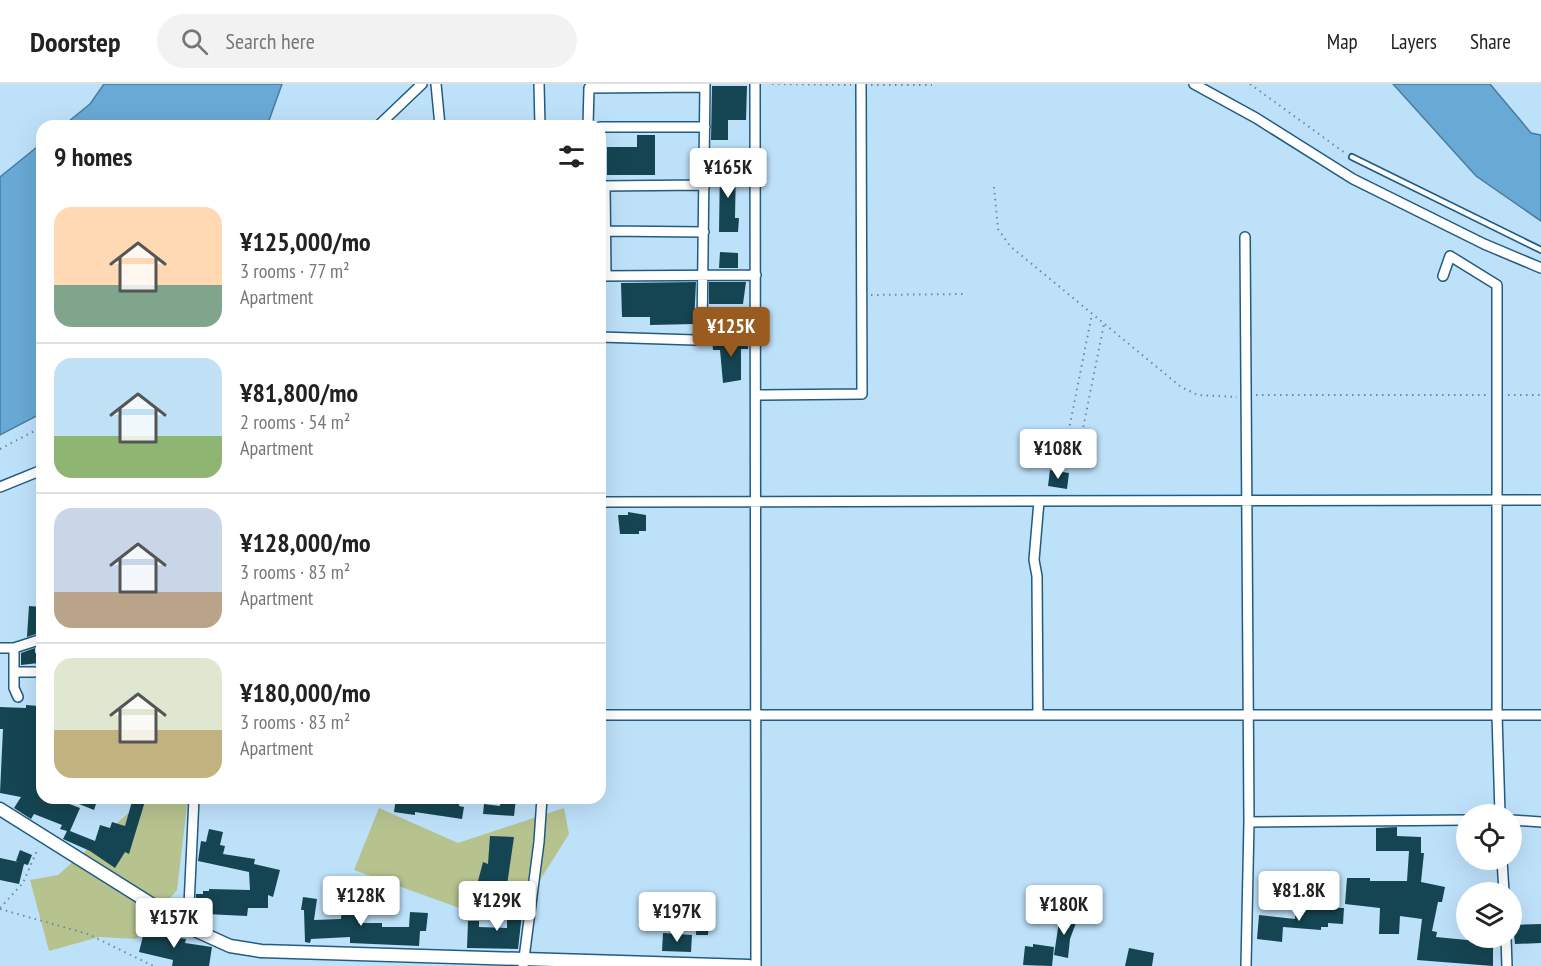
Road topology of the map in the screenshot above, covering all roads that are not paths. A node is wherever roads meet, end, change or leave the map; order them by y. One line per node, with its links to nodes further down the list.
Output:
1 (422, 84): 8 (street)
2 (436, 84): 9 (street)
3 (539, 84): 10 (street)
4 (755, 84): 23 (street)
5 (861, 84): 27 (street)
6 (1194, 84): 21 (street)
7 (705, 86): 11 (street); 13 (street)
8 (384, 120)
9 (439, 120)
10 (540, 120)
11 (588, 120)
12 (606, 127): 13 (street)
13 (705, 127): 15 (street)
14 (1352, 157): 20 (lane)
15 (705, 185): 16 (street); 18 (street)
16 (606, 186)
17 (606, 231): 18 (street)
18 (704, 232): 22 (street)
19 (1245, 237): 30 (street)
20 (1541, 250)
21 (1541, 268)
22 (704, 275): 23 (street); 24 (street); 26 (street)
23 (756, 275): 27 (street)
24 (606, 276)
25 (1443, 276): 31 (street)
26 (606, 338)
27 (756, 395): 35 (street)
28 (36, 472): 29 (street)
29 (0, 487)
30 (1246, 500): 31 (street); 33 (street); 45 (street)
31 (1497, 500): 32 (street); 46 (street)
32 (1541, 500)
33 (1039, 501): 35 (street); 44 (street)
34 (606, 502): 35 (street)
35 (756, 502): 43 (street)
36 (36, 641): 38 (street)
37 (0, 648): 38 (street)
38 (14, 648): 39 (street)
39 (14, 672): 40 (street); 41 (street)
40 (34, 672)
41 (18, 697)
42 (606, 715): 43 (street)
43 (755, 715): 44 (street); 60 (street)
44 (1038, 715): 45 (street)
45 (1248, 715): 46 (street); 54 (street)
46 (1497, 715): 47 (street); 50 (street)
47 (1541, 715)
48 (194, 804): 56 (street)
49 (542, 804): 58 (street)
50 (1500, 804)
51 (0, 809): 56 (street)
52 (1456, 820): 54 (street)
53 (1522, 821): 55 (street)
54 (1249, 822): 61 (street)
55 (1541, 822)
56 (188, 927): 58 (street)
57 (1507, 948): 62 (street)
58 (524, 962): 59 (street)
59 (749, 966)
60 (756, 966)
61 (1246, 966)
62 (1508, 966)

